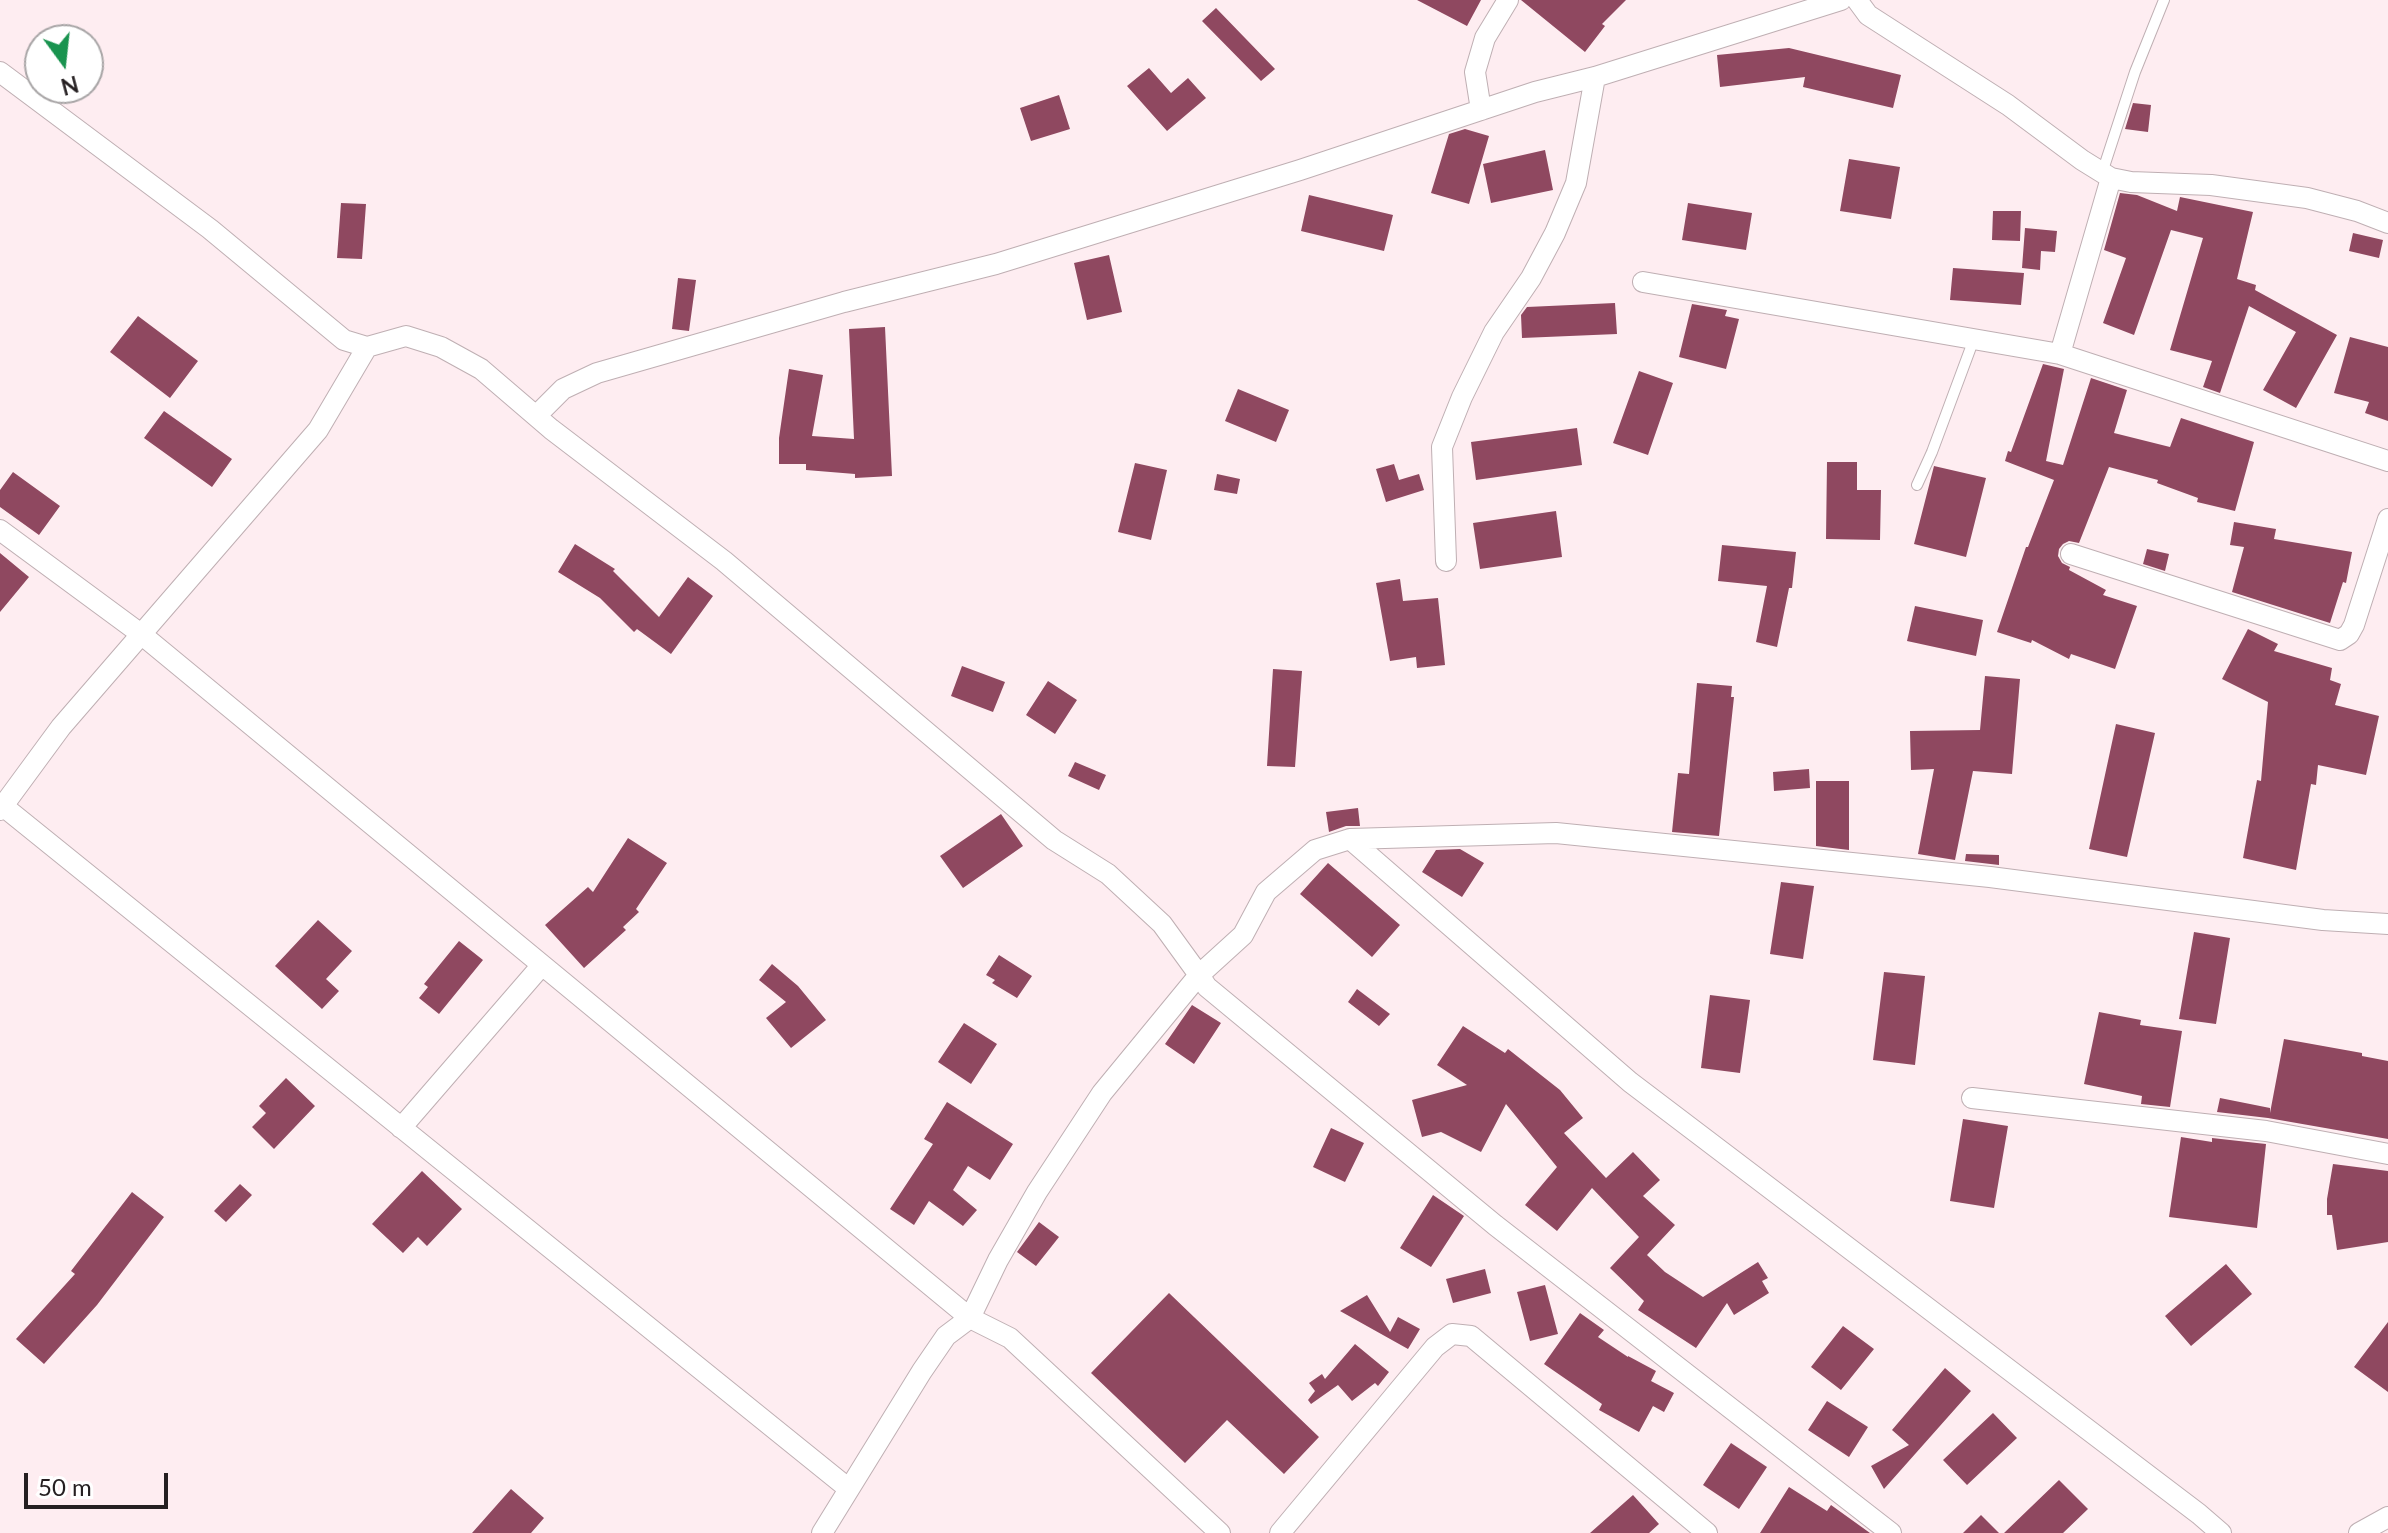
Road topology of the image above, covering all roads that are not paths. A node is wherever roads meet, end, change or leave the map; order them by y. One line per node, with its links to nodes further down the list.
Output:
1 (1508, 0): 7 (street)
2 (1841, 0): 6 (street)
3 (1857, 0): 8 (street)
4 (2164, 0): 8 (lane)
5 (0, 72): 12 (street)
6 (1595, 77): 7 (street); 20 (street)
7 (1481, 110): 14 (street)
8 (2106, 176): 9 (street); 13 (street)
9 (2388, 223)
10 (1643, 282): 11 (street)
11 (1974, 339): 13 (street); 16 (lane)
12 (367, 347): 14 (street); 21 (street)
13 (2060, 354): 15 (street)
14 (536, 416): 26 (street)
15 (2388, 461)
16 (1917, 485)
17 (2388, 519): 19 (street)
18 (0, 530): 21 (street)
19 (2071, 554)
20 (1446, 561)
21 (141, 634): 22 (street); 25 (street)
22 (1, 808): 28 (street)
23 (1350, 839): 24 (street); 26 (street); 39 (street)
24 (2388, 924)
25 (542, 965): 28 (street); 30 (street)
26 (1199, 975): 30 (street); 38 (street)
27 (1972, 1098): 29 (street)
28 (401, 1128): 31 (street)
29 (2388, 1154)
30 (970, 1318): 31 (street); 35 (street)
31 (849, 1489): 34 (street)
32 (2388, 1517): 40 (street)
33 (1685, 1526): 36 (street); 37 (street)
34 (822, 1533)
35 (1220, 1533)
36 (1280, 1533)
37 (1707, 1533)
38 (1891, 1533)
39 (2221, 1533)
40 (2359, 1533)

